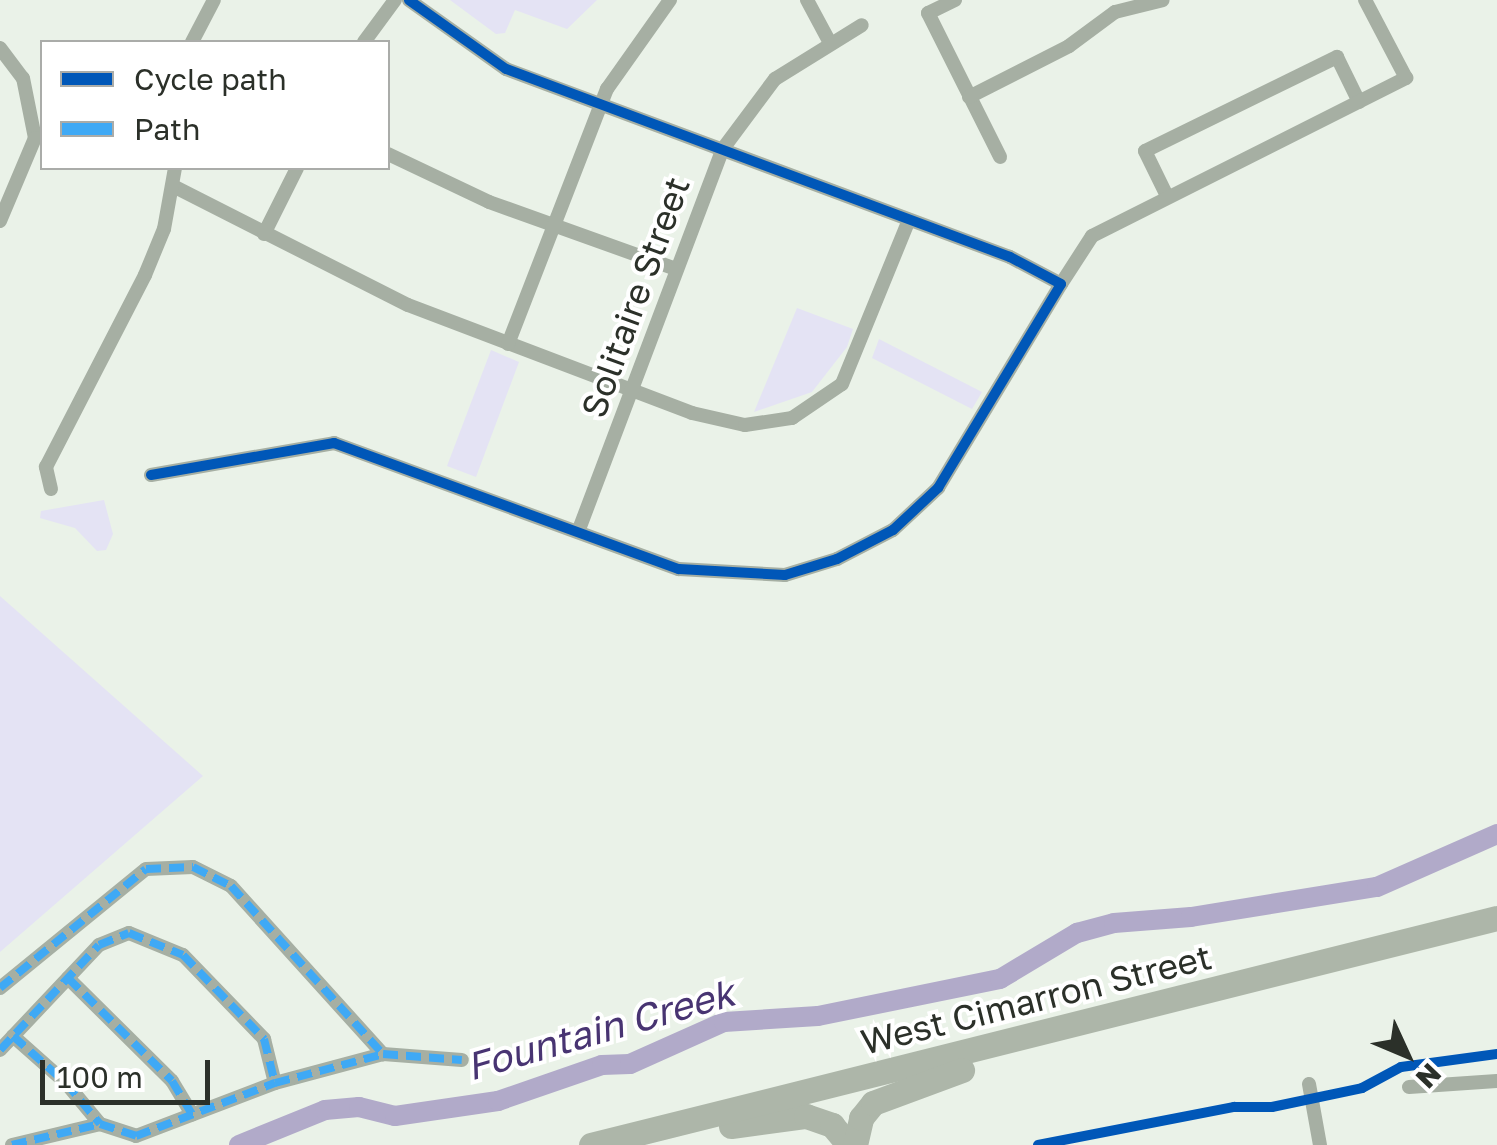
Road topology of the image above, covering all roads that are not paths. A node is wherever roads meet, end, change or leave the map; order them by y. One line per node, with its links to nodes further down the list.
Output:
1 (214, 0): 10 (street)
2 (395, 0): 11 (street)
3 (409, 0): 16 (street)
4 (807, 0): 12 (street)
5 (954, 0): 14 (street)
6 (1163, 0): 14 (street)
7 (1364, 0): 15 (street)
8 (668, 1): 16 (street)
9 (862, 25): 12 (street, Solitaire Street)
10 (193, 40)
11 (365, 40)
12 (829, 42): 17 (street, Solitaire Street)
13 (0, 48): 25 (street)
14 (969, 97): 19 (street)
15 (1359, 102): 23 (street); 23 (street)
16 (600, 104): 17 (street); 26 (street)
17 (722, 150): 24 (street); 28 (street, Solitaire Street)
18 (390, 155): 26 (street)
19 (1000, 157)
20 (175, 170): 22 (street)
21 (296, 170): 27 (street)
22 (175, 187): 27 (street); 33 (street)
23 (1168, 196): 29 (street)
24 (909, 220): 29 (street); 31 (street)
25 (0, 221)
26 (554, 226): 28 (street); 30 (street)
27 (264, 234): 30 (street)
28 (676, 269): 31 (street, Solitaire Street)
29 (1060, 284): 34 (street)
30 (508, 344): 31 (street)
31 (632, 390): 34 (street, Solitaire Street)
32 (151, 475): 34 (street)
33 (50, 490)
34 (578, 532)
35 (1497, 918): 52 (highway, West Cimarron Street)
36 (1497, 934): 43 (highway, West Cimarron Street)
37 (68, 978): 39 (street); 45 (street); 48 (street)
38 (0, 988): 41 (street)
39 (12, 1036): 40 (street); 49 (street)
40 (0, 1050)
41 (383, 1054): 42 (street); 45 (street)
42 (462, 1060)
43 (962, 1070): 50 (highway, West Cimarron Street); 54 (highway)
44 (1497, 1081): 47 (street)
45 (274, 1083): 48 (street)
46 (1309, 1084): 55 (street)
47 (1409, 1087)
48 (192, 1114): 49 (street)
49 (100, 1124): 51 (street)
50 (731, 1126): 53 (highway, West Cimarron Street); 54 (highway)
51 (12, 1145)
52 (591, 1145)
53 (654, 1145)
54 (852, 1145)
55 (1320, 1145)

